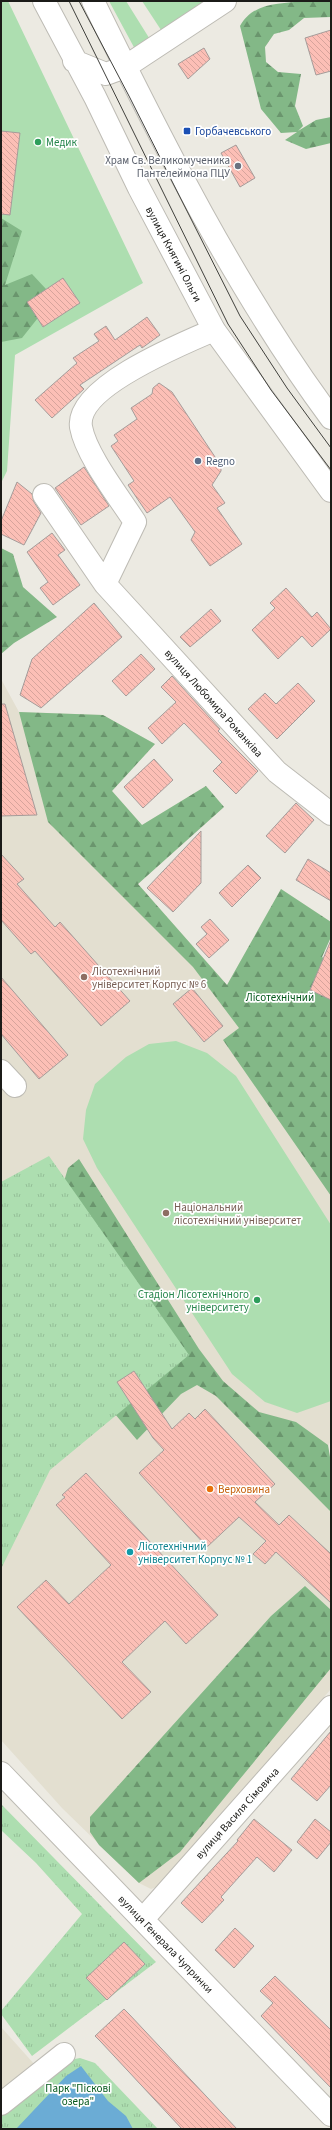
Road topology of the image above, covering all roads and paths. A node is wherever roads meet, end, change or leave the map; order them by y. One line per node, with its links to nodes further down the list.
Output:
1 (93, 1): 5 (street)
2 (225, 1): 5 (street)
3 (49, 5): 4 (street, вулиця Княгині Ольги)
4 (74, 61): 5 (street); 6 (street, вулиця Княгині Ольги)
5 (125, 67): 7 (street)
6 (214, 330): 8 (street, вулиця Княгині Ольги); 10 (street)
7 (331, 418)
8 (331, 491)
9 (44, 495): 10 (street, вулиця Любомира Романківа)
10 (105, 584): 11 (street, вулиця Любомира Романківа)
11 (331, 814)
12 (331, 1707): 14 (street, вулиця Василя Сімовича)
13 (1, 1773): 14 (street, вулиця Генерала Чупринки)
14 (143, 1919): 17 (street, вулиця Генерала Чупринки)
15 (64, 2054): 16 (street)
16 (1, 2104)
17 (331, 2115)

